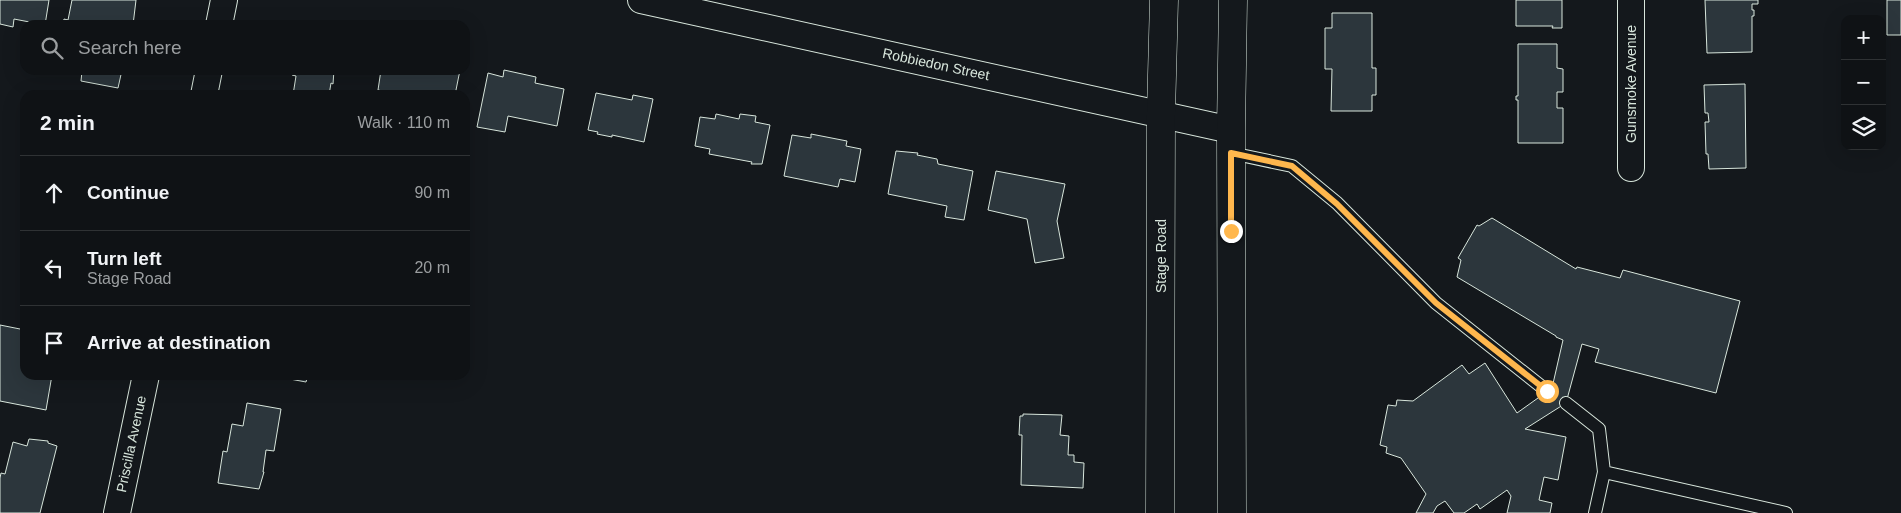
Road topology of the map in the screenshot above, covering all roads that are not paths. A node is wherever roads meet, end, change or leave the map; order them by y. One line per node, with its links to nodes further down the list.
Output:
1 (224, 0): 6 (street)
2 (641, 0): 9 (street, Robbiedon Street)
3 (1164, 0): 9 (main road, Stage Road)
4 (1234, 0): 10 (main road)
5 (1631, 0): 11 (street, Gunsmoke Avenue)
6 (220, 20)
7 (208, 75): 8 (street)
8 (205, 90)
9 (1161, 113): 10 (street, Robbiedon Street); 17 (main road, Stage Road)
10 (1231, 141): 13 (lane); 18 (main road)
11 (1631, 168)
12 (145, 380): 16 (street, Priscilla Avenue)
13 (1547, 391)
14 (1566, 403): 15 (lane)
15 (1604, 472): 19 (lane); 20 (lane)
16 (117, 513)
17 (1160, 513)
18 (1232, 513)
19 (1595, 513)
20 (1786, 513)

